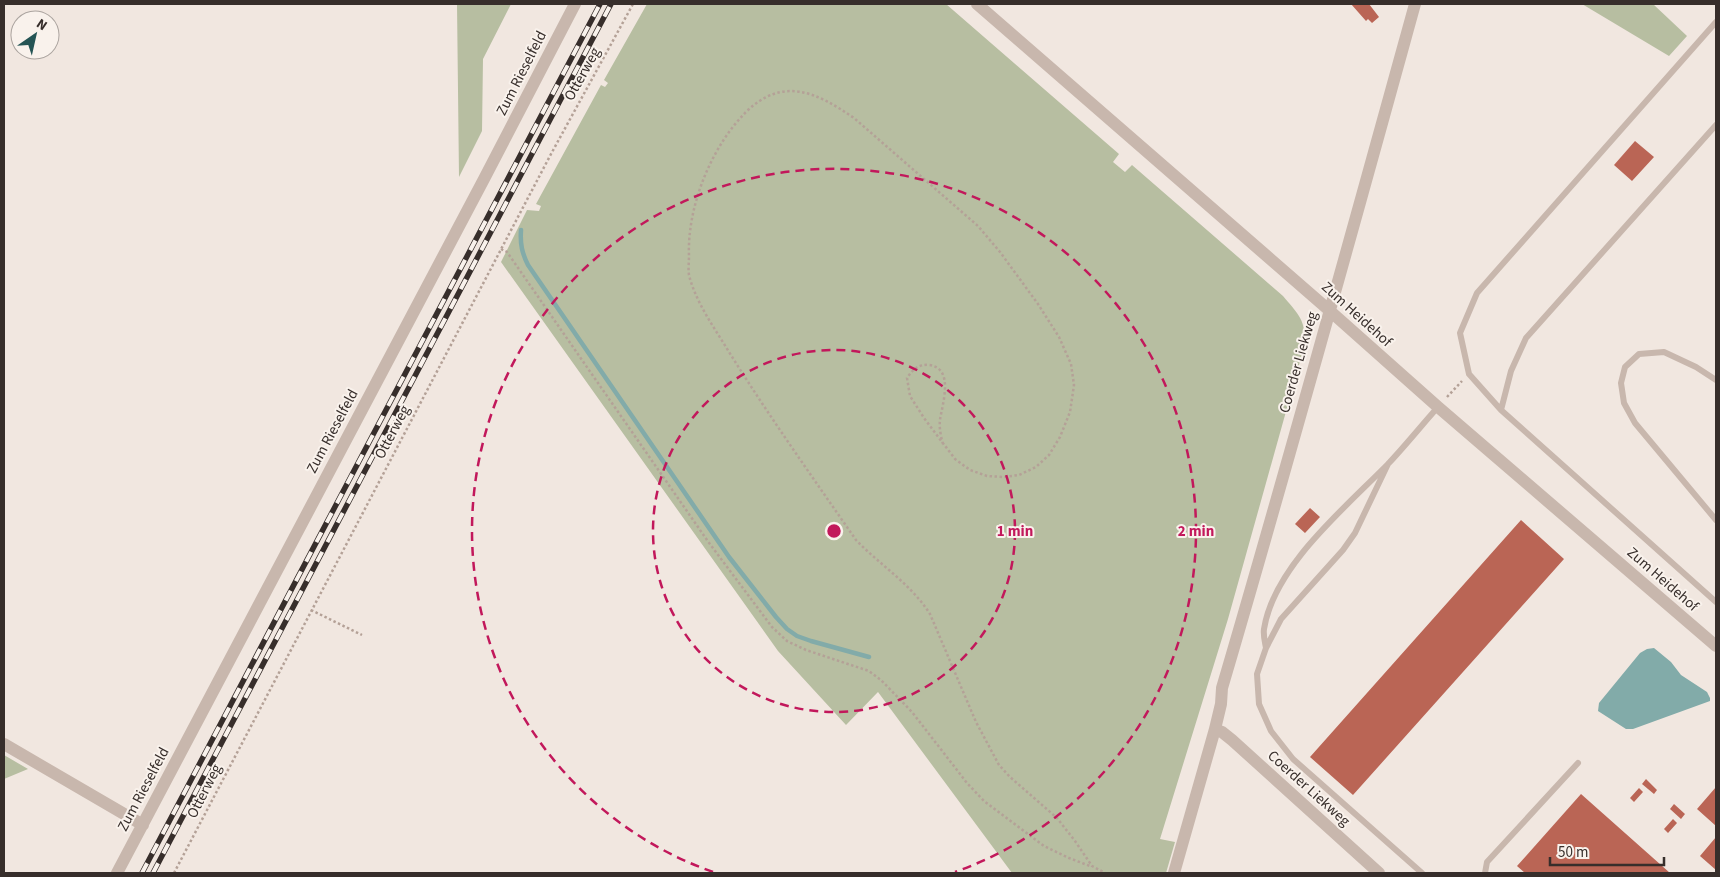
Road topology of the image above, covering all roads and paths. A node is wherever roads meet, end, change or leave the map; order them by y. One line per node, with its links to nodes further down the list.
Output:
1 (575, 4): 24 (street, Zum Rieselfeld)
2 (633, 4): 7 (path, Otterweg)
3 (977, 4): 8 (street, Zum Heidehof)
4 (1415, 4): 8 (street, Coerder Liekweg)
5 (1716, 22): 9 (lane)
6 (1716, 125): 12 (lane)
7 (501, 250): 17 (path, Otterweg); 25 (path)
8 (1330, 311): 11 (street, Zum Heidehof); 21 (street, Coerder Liekweg)
9 (1469, 374): 11 (path); 12 (lane)
10 (1716, 380): 15 (lane)
11 (1438, 407): 14 (lane); 19 (street, Zum Heidehof)
12 (1502, 410): 16 (lane)
13 (942, 444): 13 (path); 25 (path)
14 (1388, 464): 20 (lane); 20 (lane)
15 (1716, 520)
16 (1716, 602)
17 (311, 610): 18 (path); 27 (path, Otterweg)
18 (362, 635)
19 (1716, 646)
20 (1266, 648): 31 (lane)
21 (1215, 730): 29 (street, Coerder Liekweg); 30 (street, Coerder Liekweg)
22 (4, 744): 24 (street)
23 (1578, 763): 32 (lane)
24 (143, 825): 26 (street, Zum Rieselfeld)
25 (1092, 866): 28 (path)
26 (117, 873)
27 (174, 873)
28 (1105, 873)
29 (1174, 873)
30 (1379, 873)
31 (1422, 873)
32 (1486, 873)

